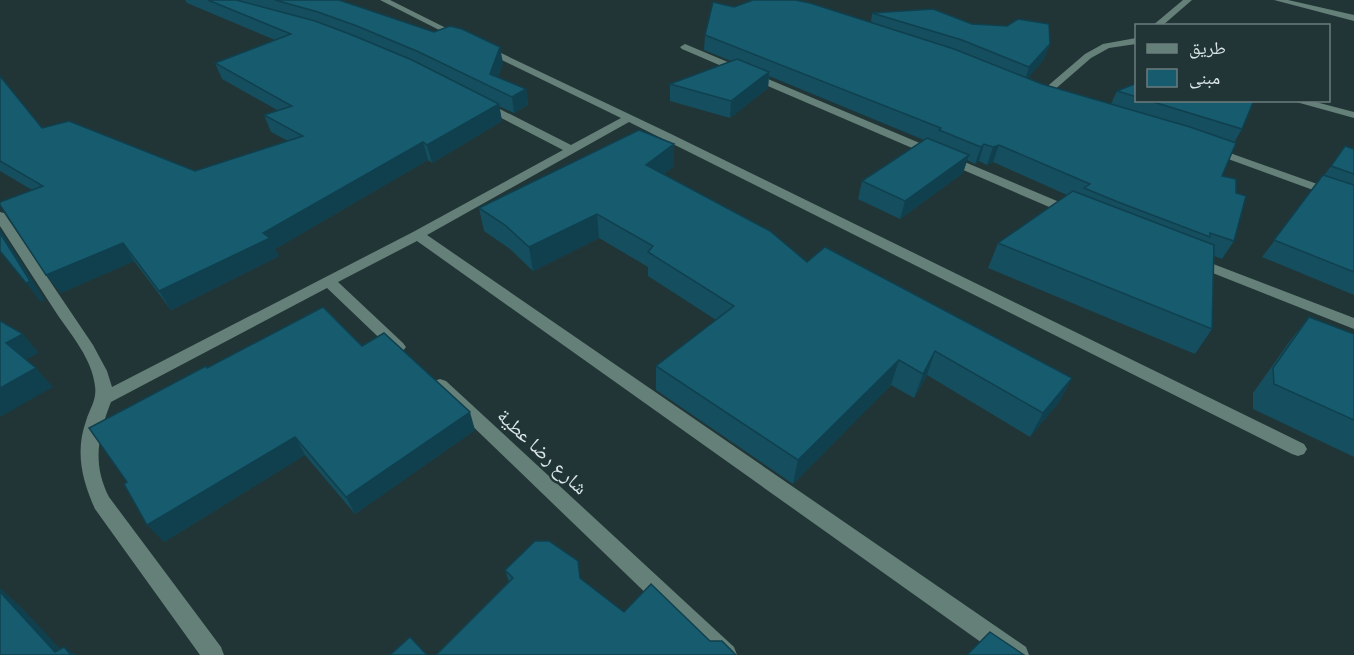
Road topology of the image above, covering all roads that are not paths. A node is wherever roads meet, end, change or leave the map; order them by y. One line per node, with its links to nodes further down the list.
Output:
1 (384, 0): 14 (street)
2 (1188, 0): 5 (street)
3 (1278, 0): 4 (street)
4 (1354, 18)
5 (1158, 24)
6 (1135, 42): 9 (street)
7 (685, 47): 18 (street)
8 (1030, 91): 9 (street)
9 (1041, 96): 11 (street)
10 (470, 98): 16 (street)
11 (1052, 99)
12 (1302, 102): 13 (street)
13 (1354, 115)
14 (628, 118): 16 (street); 27 (street)
15 (1197, 144): 17 (street)
16 (572, 150): 20 (street)
17 (1354, 201)
18 (1081, 215)
19 (0, 216): 26 (street)
20 (418, 235): 22 (street); 30 (street)
21 (1179, 255): 23 (street)
22 (328, 281): 24 (street); 26 (street)
23 (1354, 324)
24 (407, 355)
25 (424, 370): 29 (street, شارع رضا عطية)
26 (104, 398): 28 (street)
27 (1298, 450)
28 (213, 655)
29 (726, 655)
30 (1018, 655)

